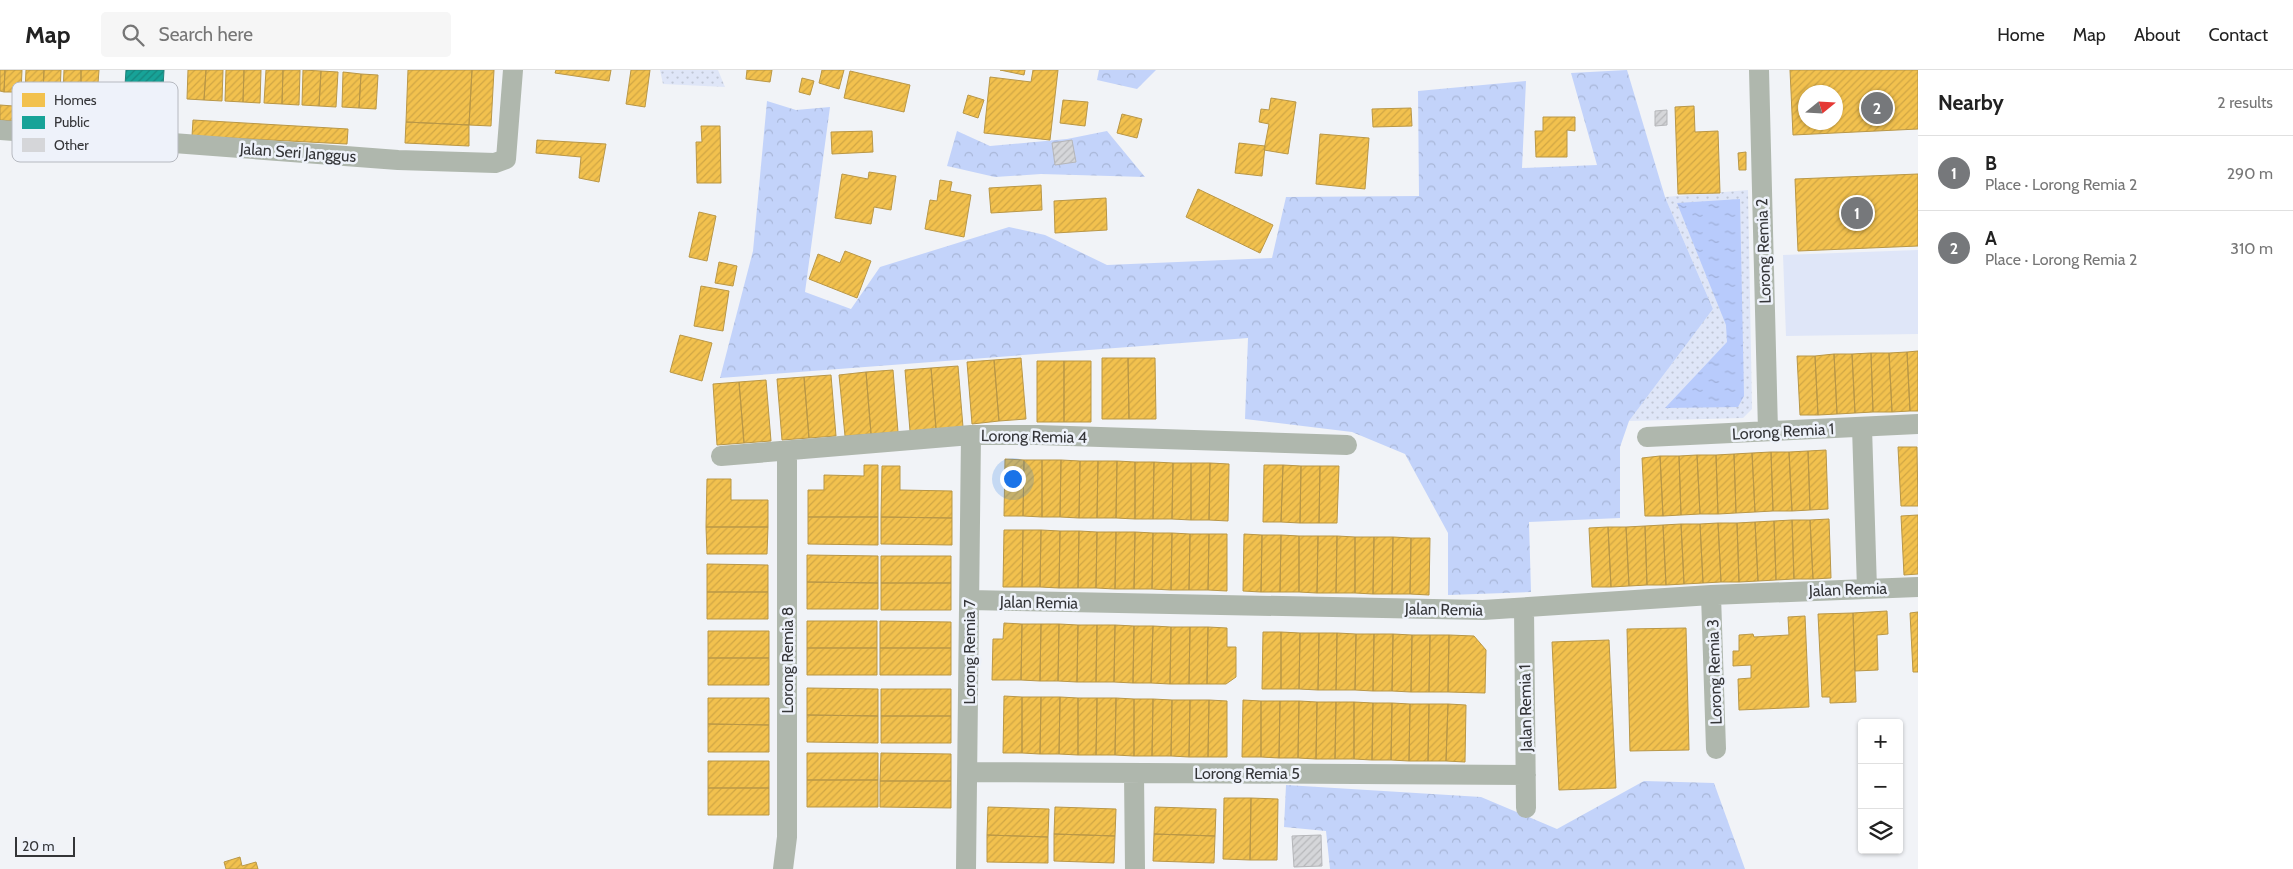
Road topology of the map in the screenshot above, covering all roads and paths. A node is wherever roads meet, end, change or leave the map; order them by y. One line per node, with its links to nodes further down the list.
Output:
1 (513, 70): 3 (street, Jalan Seri Janggus)
2 (1759, 70): 6 (street, Lorong Remia 2)
3 (178, 143)
4 (1918, 424): 5 (street, Lorong Remia 1)
5 (1862, 427): 6 (street, Lorong Remia 1); 13 (street)
6 (1768, 431): 8 (street, Lorong Remia 1)
7 (971, 435): 9 (street, Lorong Remia 4); 10 (street, Lorong Remia 4); 15 (street, Lorong Remia 7)
8 (1648, 437)
9 (1348, 445)
10 (787, 451): 11 (street, Lorong Remia 4); 22 (street, Lorong Remia 8)
11 (721, 456)
12 (1918, 587): 13 (street, Jalan Remia)
13 (1867, 589): 14 (street, Jalan Remia)
14 (1711, 595): 16 (street, Jalan Remia); 17 (street, Lorong Remia 3)
15 (970, 600): 16 (street, Jalan Remia); 18 (street, Lorong Remia 7)
16 (1524, 608): 20 (street, Jalan Remia 1)
17 (1716, 750)
18 (968, 772): 19 (street, Lorong Remia 5); 23 (street, Lorong Remia 7)
19 (1134, 773): 20 (street, Lorong Remia 5); 24 (street)
20 (1526, 775): 21 (street, Jalan Remia 1)
21 (1526, 808)
22 (783, 869)
23 (966, 869)
24 (1135, 869)

